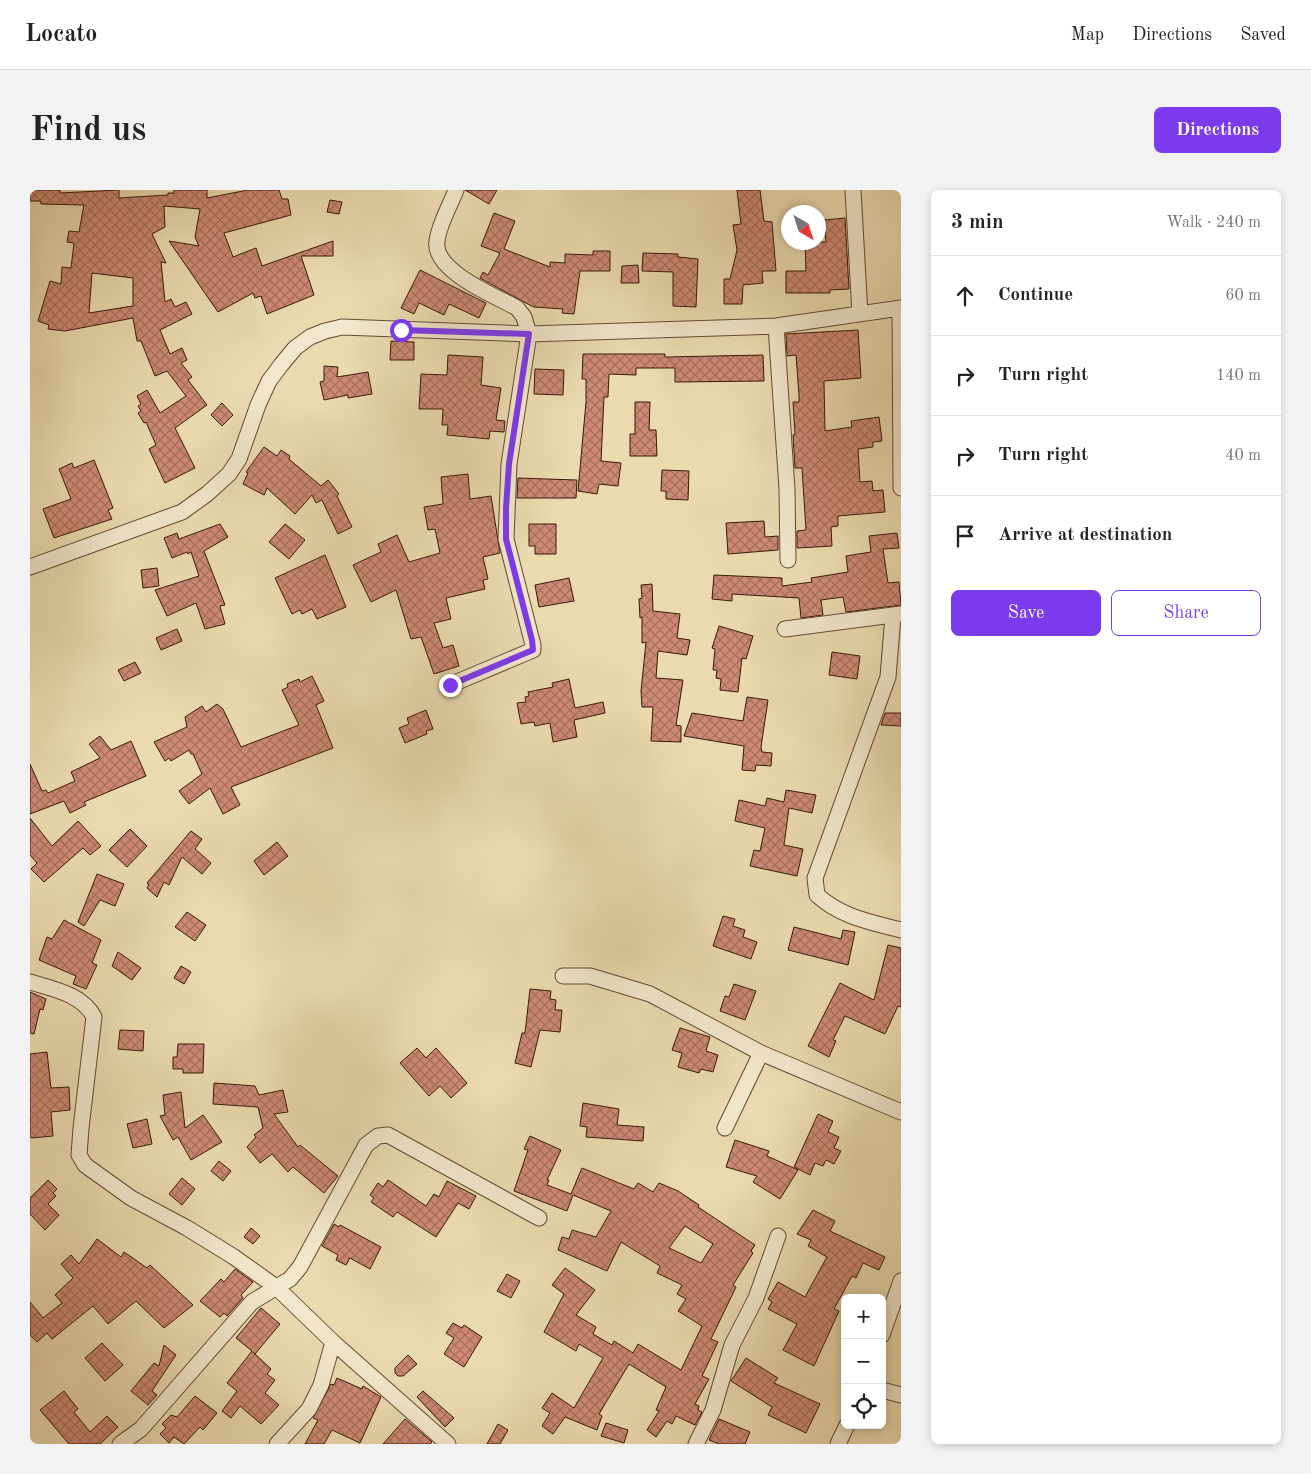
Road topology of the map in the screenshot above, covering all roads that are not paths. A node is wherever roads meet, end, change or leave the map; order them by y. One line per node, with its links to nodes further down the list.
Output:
1 (456, 190): 6 (street)
2 (853, 190): 4 (street)
3 (900, 308): 4 (street); 7 (street)
4 (860, 314): 5 (street)
5 (776, 326): 6 (street); 8 (street)
6 (529, 334): 9 (street); 12 (street)
7 (901, 488)
8 (788, 560)
9 (30, 567)
10 (897, 615): 11 (street); 13 (street)
11 (785, 629)
12 (450, 685)
13 (901, 930)
14 (563, 976): 16 (street)
15 (30, 982): 22 (street)
16 (761, 1053): 17 (street); 18 (street)
17 (901, 1112)
18 (725, 1128)
19 (540, 1218): 22 (street)
20 (778, 1236): 31 (street)
21 (901, 1281): 23 (street)
22 (276, 1287): 24 (street); 28 (street)
23 (886, 1324)
24 (333, 1342): 29 (street); 30 (street)
25 (886, 1391): 26 (street)
26 (901, 1395)
27 (845, 1429): 32 (street)
28 (120, 1444)
29 (277, 1444)
30 (448, 1444)
31 (696, 1444)
32 (838, 1444)

